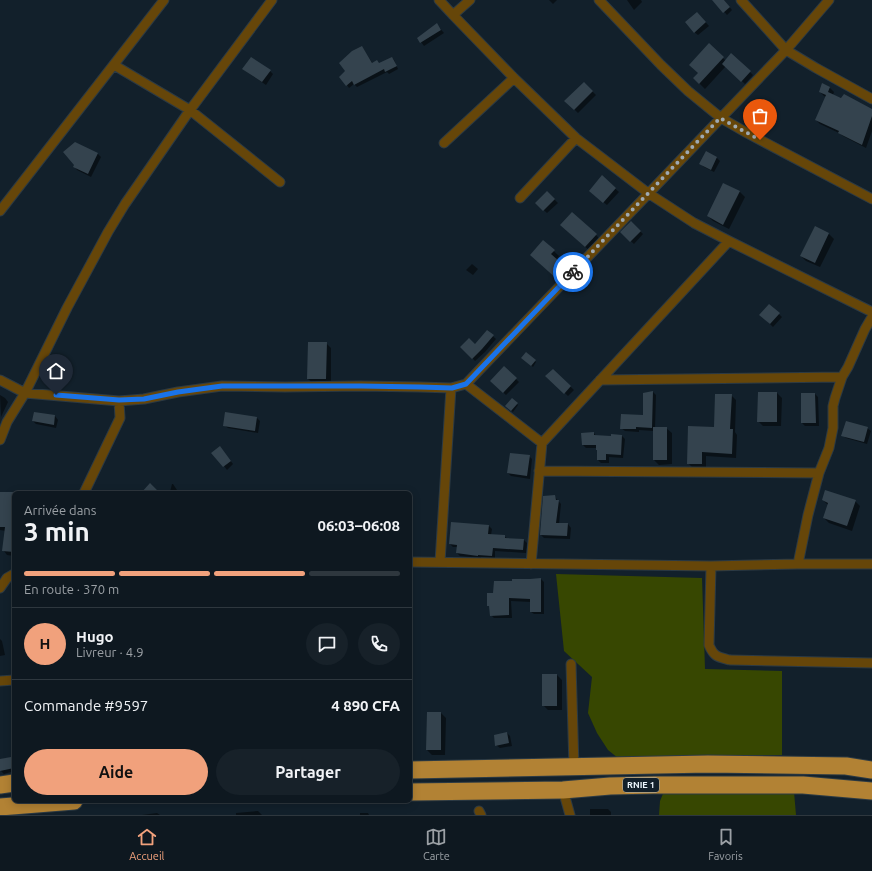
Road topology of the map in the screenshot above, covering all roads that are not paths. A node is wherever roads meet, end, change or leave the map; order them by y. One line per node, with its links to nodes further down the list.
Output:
1 (164, 0): 10 (street)
2 (272, 0): 13 (street)
3 (439, 0): 8 (street)
4 (470, 0): 8 (street)
5 (599, 0): 14 (street)
6 (741, 0): 9 (street)
7 (829, 0): 9 (street)
8 (453, 15): 11 (street)
9 (786, 50): 12 (street); 14 (street)
10 (114, 65): 13 (street); 21 (street)
11 (514, 78): 15 (street); 16 (street)
12 (872, 99)
13 (190, 110): 17 (street); 30 (street)
14 (720, 118): 18 (street); 20 (street)
15 (576, 138): 18 (street); 19 (street)
16 (444, 143)
17 (280, 182)
18 (648, 193): 22 (street); 28 (street)
19 (520, 198)
20 (872, 199)
21 (0, 211)
22 (729, 241): 23 (street); 27 (street)
23 (872, 312)
24 (872, 316): 25 (street)
25 (842, 377): 27 (street); 35 (street)
26 (0, 380): 30 (street)
27 (600, 380): 33 (street)
28 (466, 384): 29 (street); 33 (street)
29 (452, 388): 31 (street); 38 (street)
30 (25, 392): 31 (street); 32 (street)
31 (119, 400): 36 (street)
32 (0, 440)
33 (542, 443): 34 (street)
34 (540, 471): 35 (street); 39 (street)
35 (819, 473): 40 (street)
36 (85, 491)
37 (412, 562): 38 (street)
38 (440, 562): 39 (street)
39 (531, 564): 42 (street)
40 (798, 564): 41 (street); 42 (street)
41 (872, 564)
42 (711, 566): 45 (street)
43 (7, 577): 44 (street)
44 (0, 588)
45 (872, 663)
46 (571, 664): 49 (street)
47 (12, 680): 48 (street)
48 (0, 681)
49 (574, 767): 50 (highway, RNIE 1); 51 (highway, RNIE 1)
50 (412, 770)
51 (872, 770)
52 (12, 783): 53 (highway)
53 (0, 785)
54 (563, 790): 55 (highway, RNIE 1); 56 (highway, RNIE 1); 59 (street)
55 (872, 791)
56 (412, 792)
57 (49, 803): 58 (highway)
58 (0, 807)
59 (570, 815)

